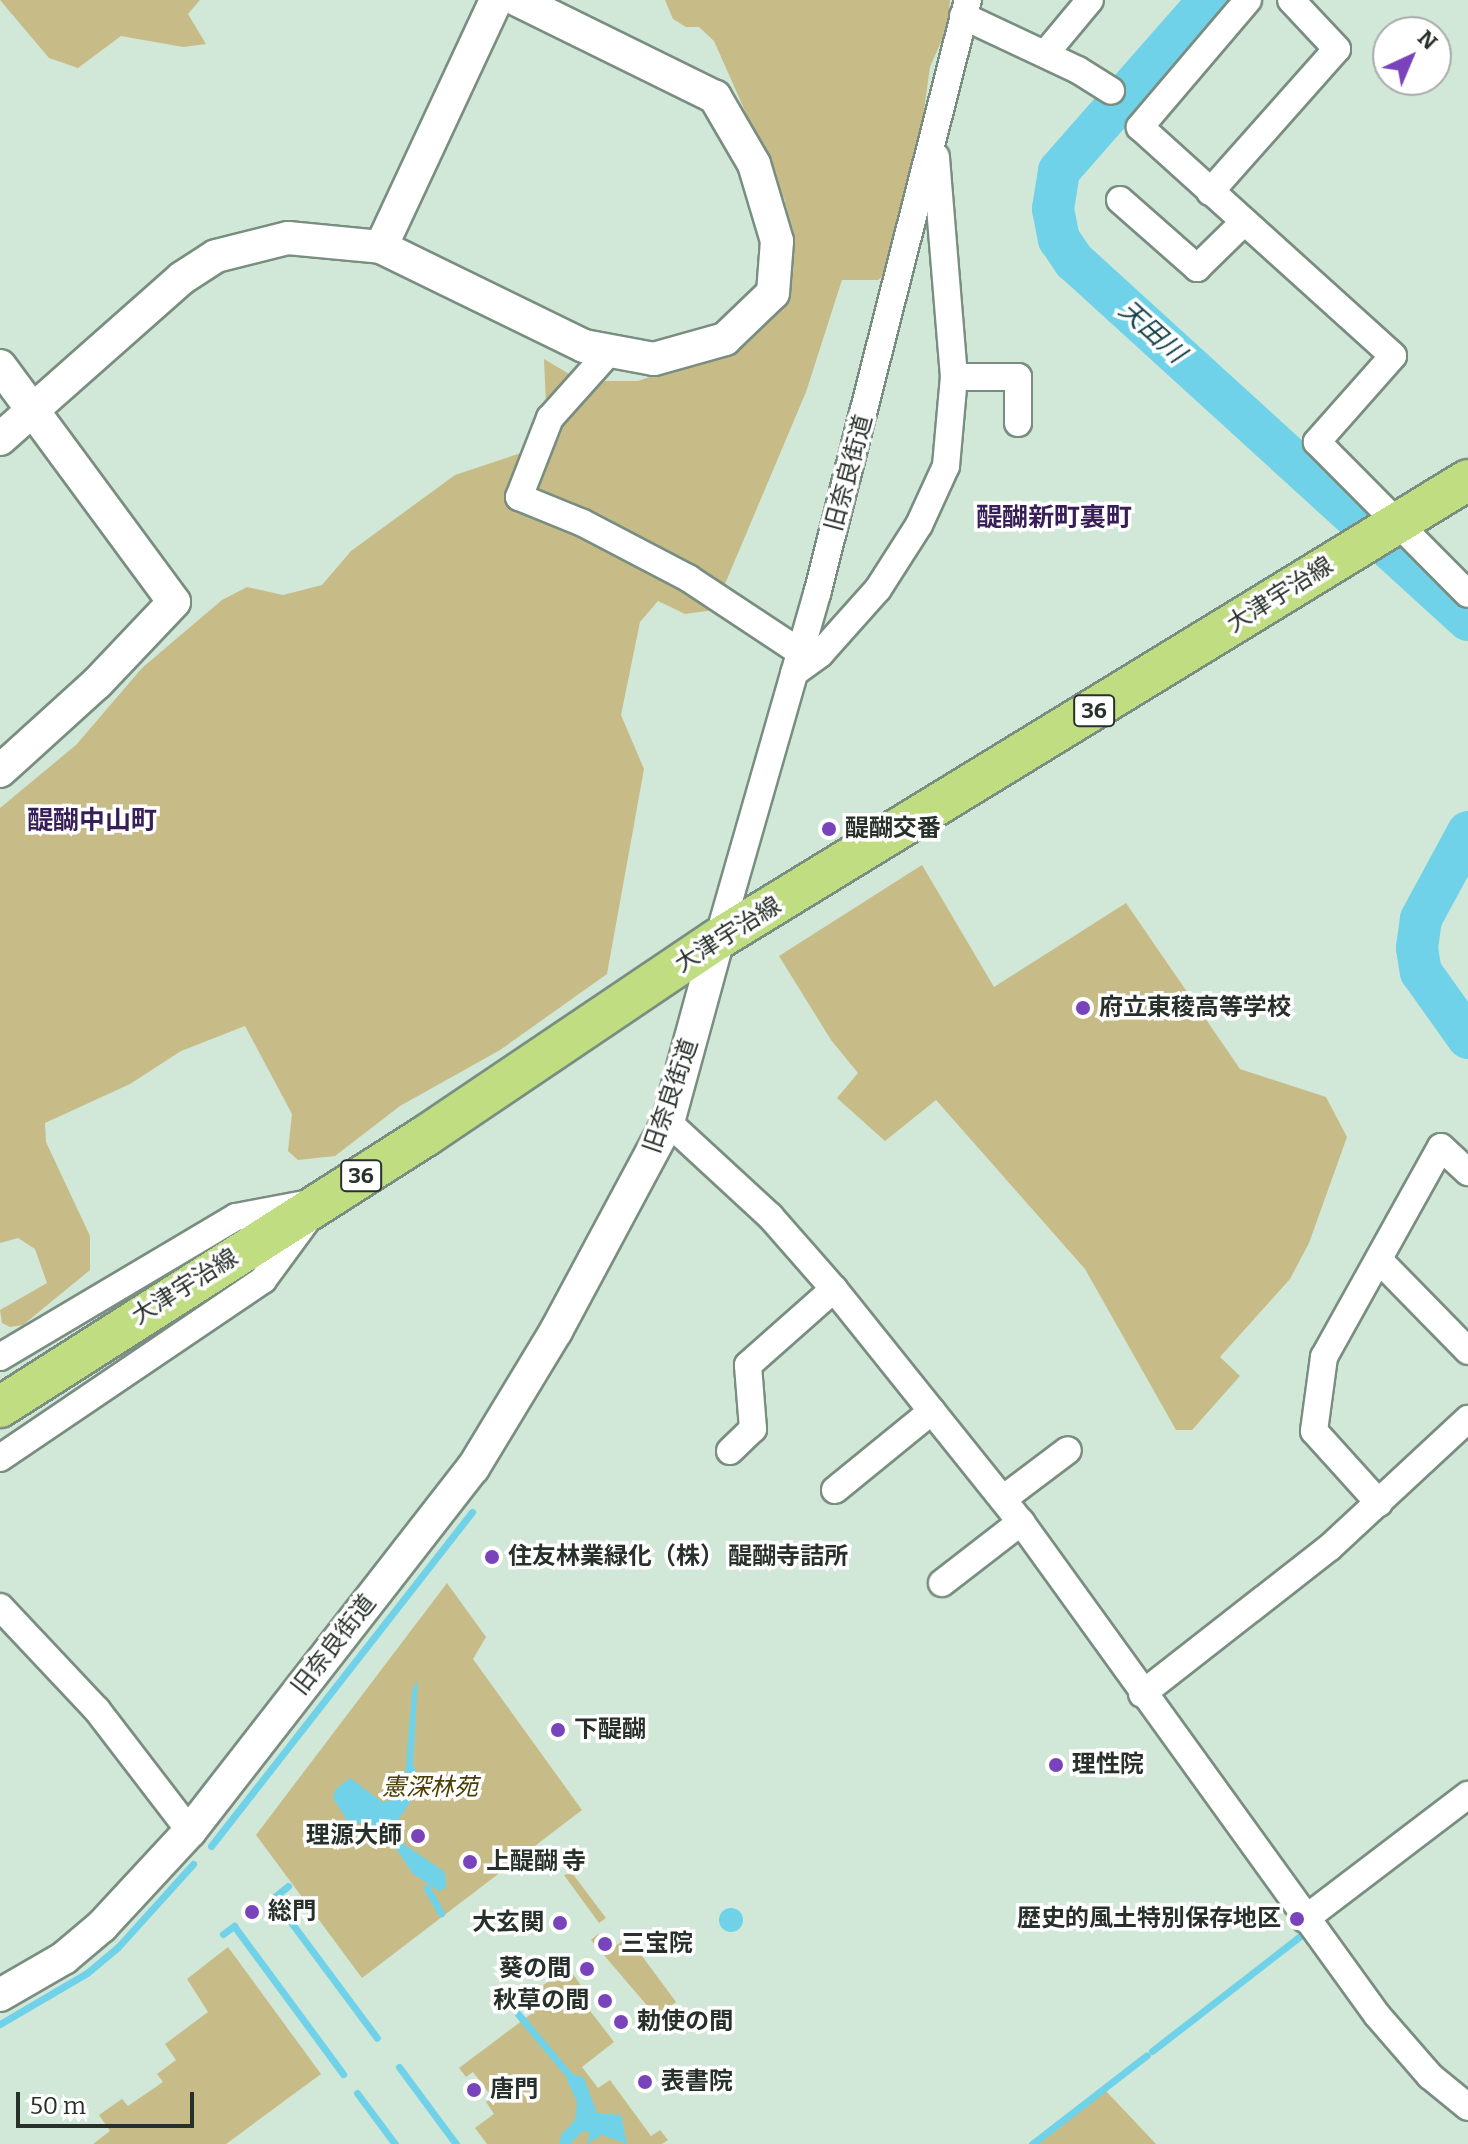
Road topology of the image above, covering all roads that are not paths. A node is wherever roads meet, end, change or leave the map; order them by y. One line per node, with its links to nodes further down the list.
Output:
1 (496, 0): 13 (street)
2 (518, 0): 14 (street)
3 (1090, 0): 7 (street)
4 (1248, 0): 10 (street)
5 (1291, 0): 10 (street)
6 (965, 8): 7 (street); 9 (street, 旧奈良街道)
7 (1045, 54): 8 (street)
8 (1111, 91)
9 (934, 145): 16 (street); 23 (street, 旧奈良街道)
10 (1210, 192): 12 (street)
11 (1120, 200): 12 (street)
12 (1243, 223): 21 (street)
13 (381, 247): 14 (street); 17 (street)
14 (610, 351): 23 (street)
15 (0, 366): 17 (street)
16 (954, 377): 18 (street); 23 (street)
17 (31, 412): 19 (street); 24 (street)
18 (1018, 423)
19 (0, 439)
20 (1468, 480): 21 (main road, 大津宇治線 / 36)
21 (1398, 523): 22 (street); 25 (main road, 大津宇治線 / 36)
22 (1468, 594)
23 (797, 662): 25 (street, 旧奈良街道)
24 (0, 771)
25 (718, 939): 26 (street, 旧奈良街道); 28 (main road, 大津宇治線 / 36)
26 (668, 1122): 30 (street); 47 (street, 旧奈良街道)
27 (1468, 1172): 29 (street)
28 (321, 1201): 32 (street); 33 (main road, 大津宇治線 / 36); 38 (street)
29 (1379, 1260): 31 (street); 41 (street)
30 (834, 1289): 34 (street); 37 (street)
31 (1468, 1351)
32 (0, 1357)
33 (0, 1407)
34 (932, 1411): 39 (street); 40 (street)
35 (1468, 1419): 41 (street)
36 (1068, 1450): 40 (street)
37 (730, 1451)
38 (0, 1458)
39 (835, 1490)
40 (1003, 1499): 42 (street)
41 (1379, 1503): 45 (street)
42 (1021, 1522): 43 (street); 45 (street)
43 (942, 1583)
44 (0, 1607): 47 (street)
45 (1142, 1694): 48 (street)
46 (1468, 1795): 48 (street)
47 (190, 1831): 49 (street, 旧奈良街道)
48 (1305, 1919): 50 (street)
49 (0, 1995)
50 (1468, 2107)

